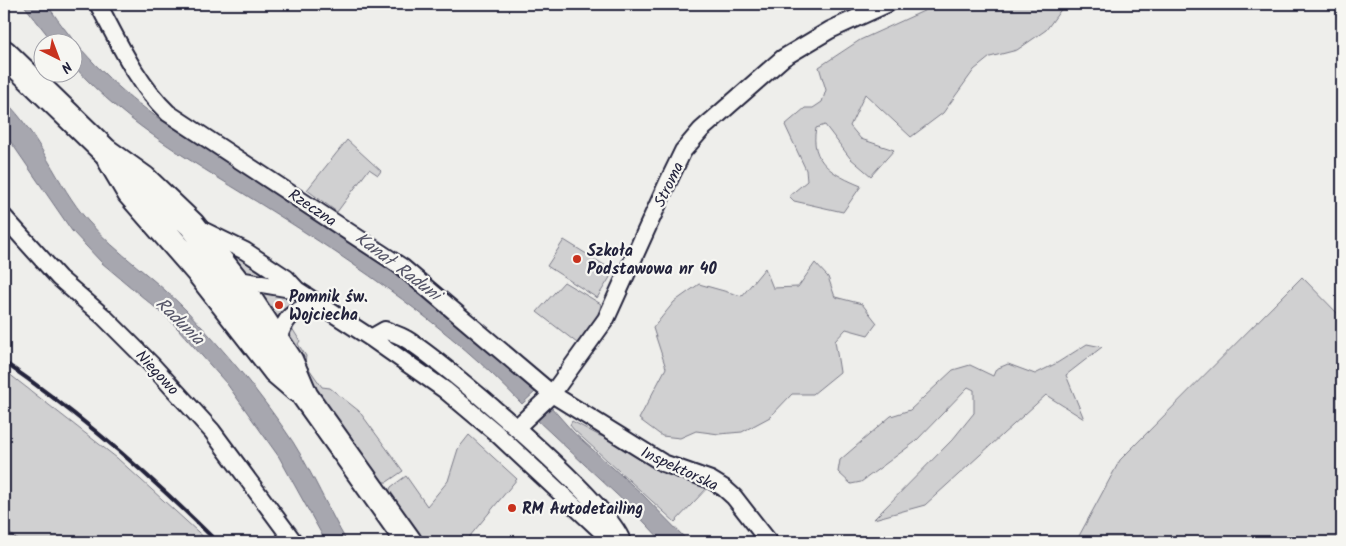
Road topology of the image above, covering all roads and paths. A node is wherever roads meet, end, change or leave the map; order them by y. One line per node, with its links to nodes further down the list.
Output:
1 (98, 4): 14 (street, Rzeczna)
2 (887, 4): 14 (street, Stroma)
3 (4, 53): 4 (main road)
4 (105, 151): 6 (main road); 7 (main road)
5 (4, 217): 16 (street, Niegowo)
6 (192, 225): 8 (main road); 9 (street)
7 (199, 272): 8 (street); 13 (main road)
8 (236, 280): 9 (street); 12 (main road)
9 (297, 290): 10 (street)
10 (315, 302): 11 (street); 12 (street)
11 (371, 338): 15 (street); 18 (street)
12 (276, 341): 13 (main road)
13 (306, 396): 17 (main road)
14 (550, 396): 15 (street, Stroma); 20 (street, Inspektorska)
15 (516, 428): 19 (street)
16 (294, 542)
17 (409, 542)
18 (613, 542)
19 (622, 542)
20 (769, 542)

